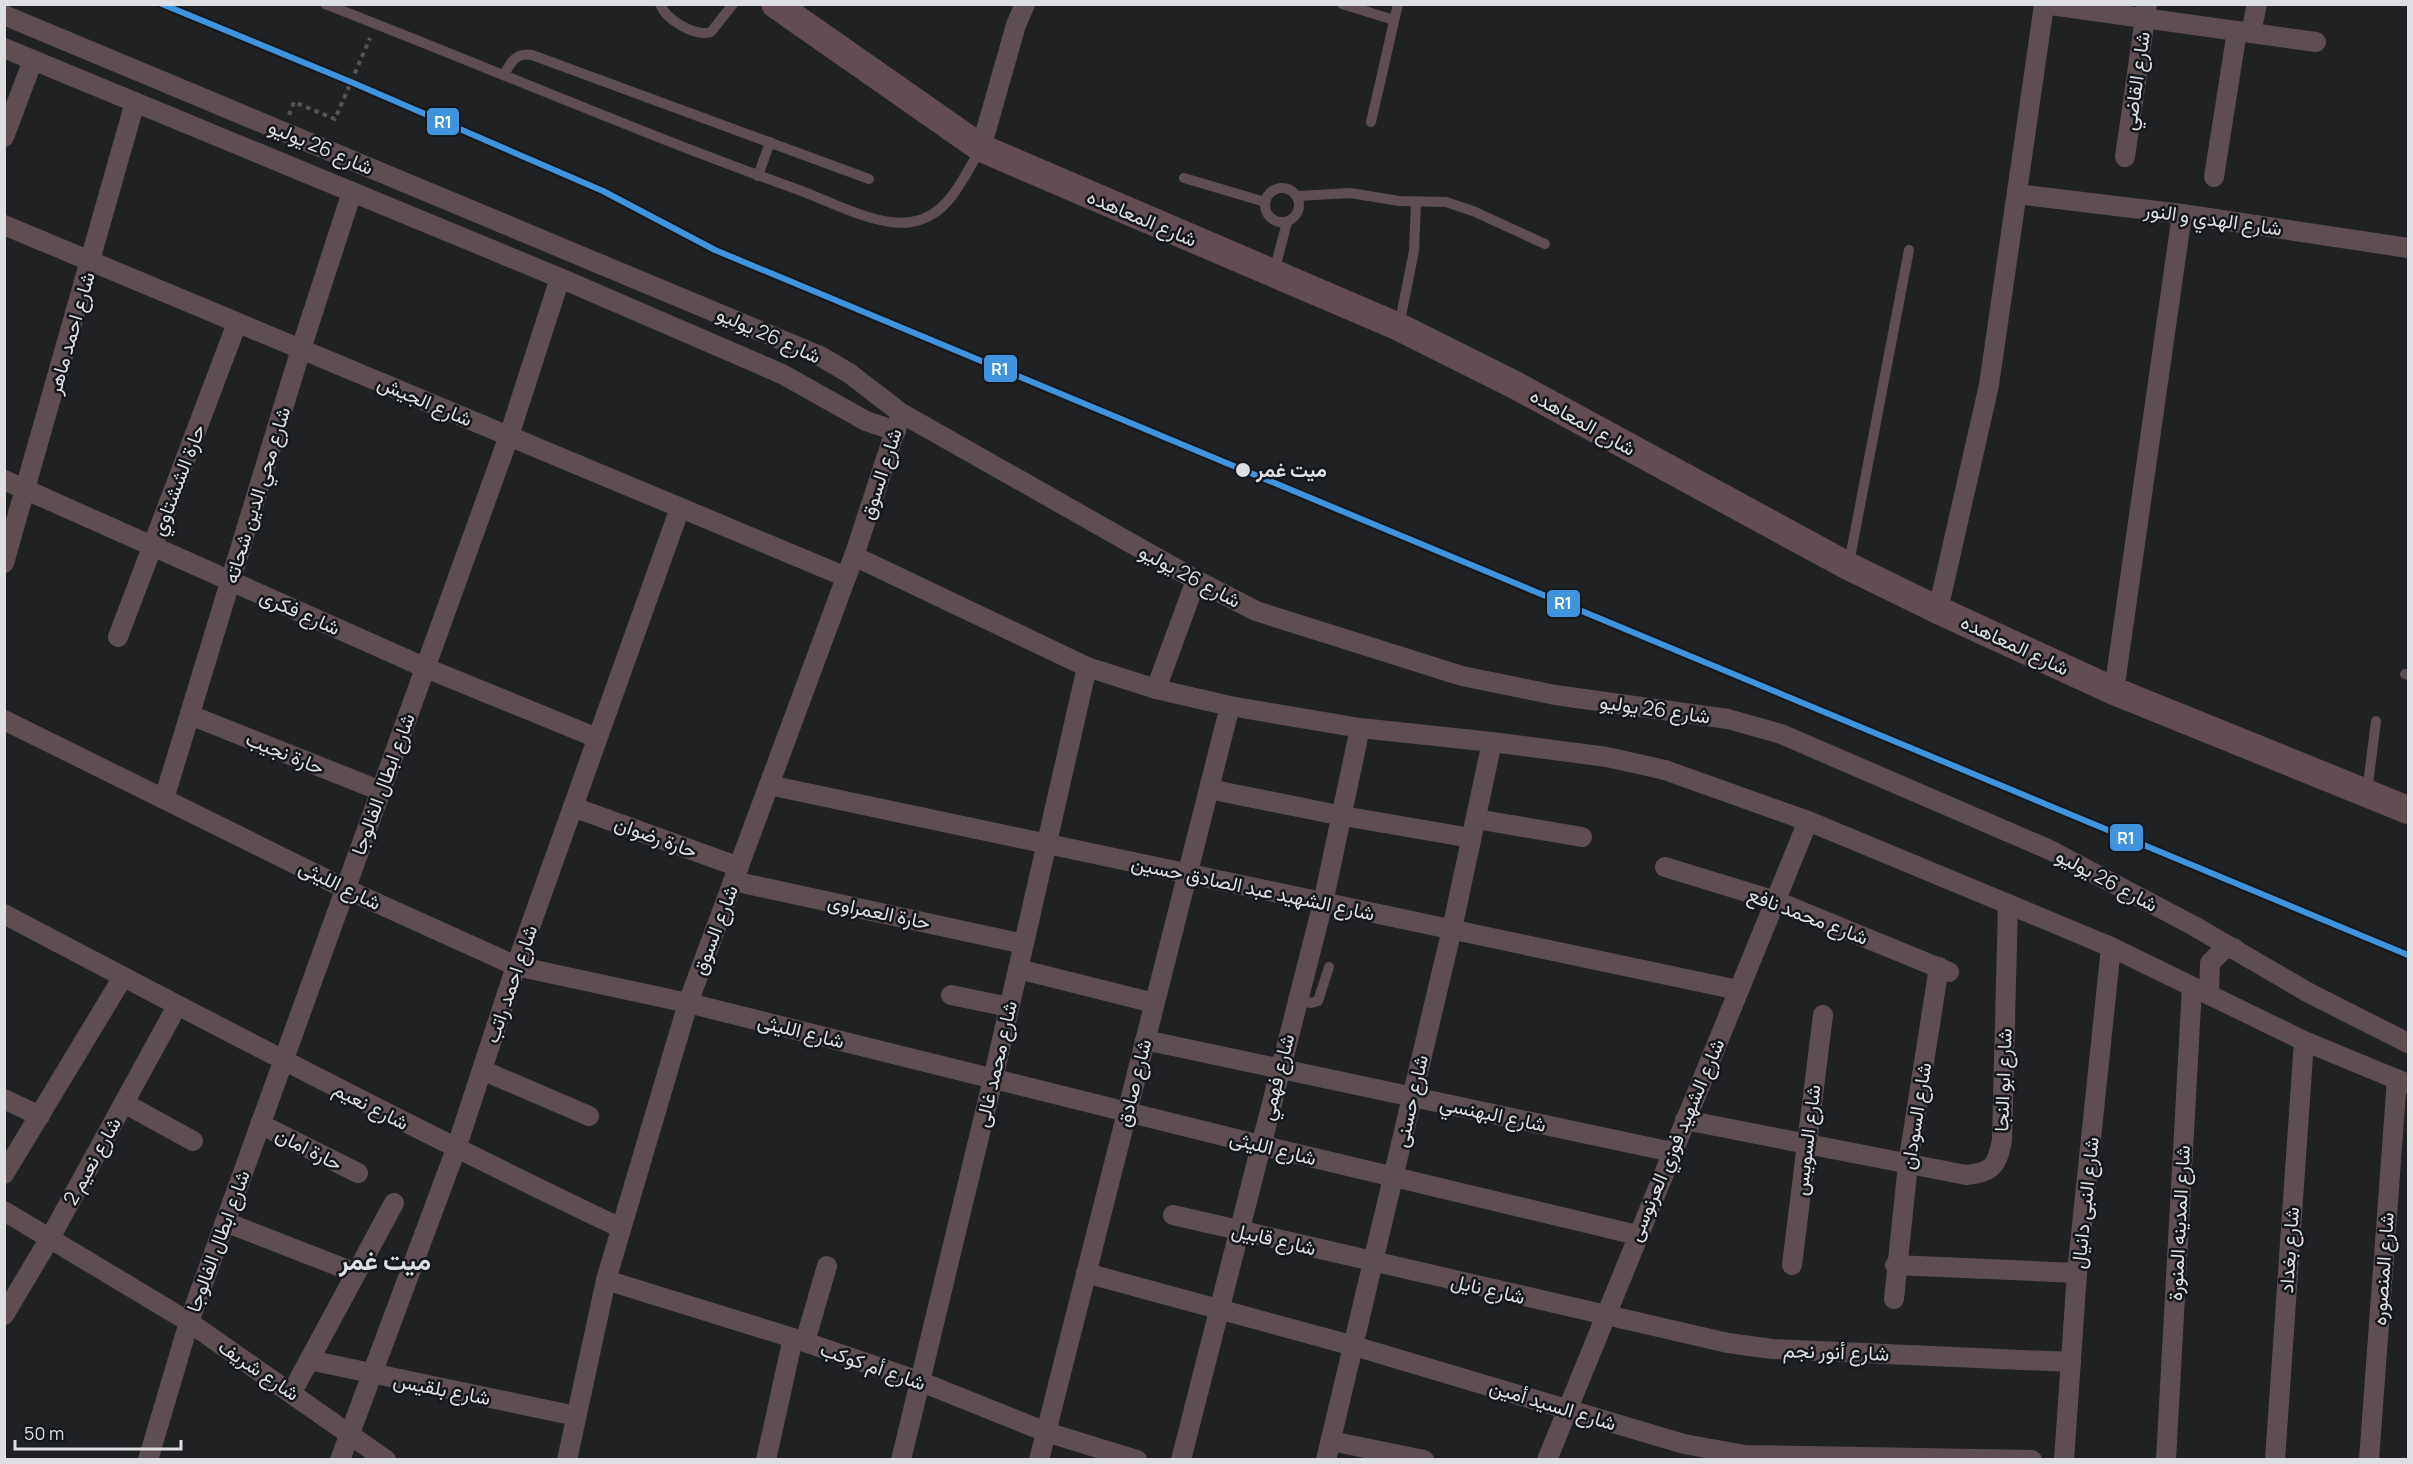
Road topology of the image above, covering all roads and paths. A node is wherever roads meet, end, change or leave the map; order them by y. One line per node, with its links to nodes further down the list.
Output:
1 (325, 4): 14 (lane)
2 (660, 4): 3 (lane)
3 (733, 4)
4 (775, 4): 25 (main road, شارع المعاهده)
5 (1025, 4): 25 (street)
6 (1342, 4): 13 (lane)
7 (1398, 4): 13 (lane)
8 (2257, 4): 15 (street)
9 (2043, 5): 10 (street); 32 (street)
10 (2089, 8): 11 (street)
11 (2146, 11): 15 (street); 26 (street, شارع القاضي)
12 (4, 15): 22 (street, شارع 26 يوليو)
13 (1394, 20): 21 (lane)
14 (376, 24): 19 (lane); 22 (path)
15 (2244, 32): 16 (street); 28 (street)
16 (2316, 42)
17 (4, 48): 18 (street, شارع 26 يوليو)
18 (33, 60): 20 (street, شارع 26 يوليو); 23 (street)
19 (504, 75): 24 (lane); 27 (lane)
20 (135, 102): 31 (street, شارع 26 يوليو); 42 (street, شارع احمد ماهر)
21 (1371, 122)
22 (283, 130): 48 (street, شارع 26 يوليو)
23 (4, 137)
24 (770, 142): 27 (lane); 30 (lane)
25 (981, 148): 27 (lane); 43 (main road, شارع المعاهده)
26 (2125, 158)
27 (758, 176)
28 (2214, 177)
29 (1184, 178): 34 (lane)
30 (870, 179)
31 (352, 192): 44 (street, شارع 26 يوليو); 47 (street, شارع محي الدين شحاته)
32 (2017, 194): 36 (street, شارع الهدي و النور); 60 (street)
33 (1297, 196): 34 (lane); 35 (lane); 37 (lane)
34 (1265, 202): 37 (lane)
35 (1416, 202): 39 (lane); 46 (lane)
36 (2182, 214): 40 (street, شارع الهدي و النور); 65 (street)
37 (1287, 222): 43 (lane)
38 (4, 225): 42 (street, شارع الجيش)
39 (1545, 244)
40 (2409, 248)
41 (1910, 250): 56 (lane)
42 (91, 261): 45 (street, شارع الجيش); 51 (street, شارع احمد ماهر)
43 (1274, 275): 46 (main road, شارع المعاهده)
44 (560, 278): 48 (street, شارع 26 يوليو); 49 (street, شارع ابطال الفالوجا)
45 (237, 323): 47 (street, شارع الجيش); 53 (street, حارة الششتاوي)
46 (1399, 327): 56 (main road, شارع المعاهده)
47 (301, 349): 49 (street, شارع الجيش); 59 (street, شارع محي الدين شحاته)
48 (898, 422): 54 (street, شارع السوق); 58 (street, شارع 26 يوليو)
49 (509, 436): 52 (street, شارع الجيش); 63 (street, شارع ابطال الفالوجا)
50 (4, 480): 51 (street, شارع فكرى)
51 (27, 490): 53 (street, شارع فكرى); 55 (street, شارع احمد ماهر)
52 (680, 508): 57 (street, شارع الجيش); 71 (street, شارع احمد راتب)
53 (153, 546): 59 (street, شارع فكرى); 61 (street, حارة الششتاوي)
54 (854, 556): 57 (street, شارع السوق); 62 (street)
55 (4, 563)
56 (1848, 566): 60 (main road, شارع المعاهده)
57 (846, 577): 73 (street, شارع السوق)
58 (1196, 580): 64 (street); 97 (street, شارع 26 يوليو)
59 (231, 581): 63 (street, شارع فكرى); 67 (street, شارع محي الدين شحاته)
60 (1938, 610): 65 (main road, شارع المعاهده)
61 (118, 637)
62 (1087, 667): 64 (street); 85 (street, شارع محمد غالى)
63 (426, 668): 71 (street, شارع فكرى); 75 (street, شارع ابطال الفالوجا)
64 (1156, 688): 66 (street)
65 (2114, 691): 76 (main road, شارع المعاهده)
66 (1230, 706): 70 (street); 74 (street, شارع صادق)
67 (190, 715): 75 (street, حارة نجيب); 77 (street, شارع محي الدين شحاته)
68 (4, 720): 77 (street, شارع الليثى)
69 (2376, 721): 76 (lane)
70 (1360, 728): 72 (street); 80 (street, شارع فهمي)
71 (597, 738): 78 (street, شارع احمد راتب)
72 (1492, 742): 81 (street, شارع حسنى); 82 (street)
73 (769, 786): 85 (street, شارع الشهيد عبد الصادق حسين); 87 (street, شارع السوق)
74 (1209, 789): 80 (street); 88 (street, شارع صادق)
75 (381, 791): 89 (street, شارع ابطال الفالوجا)
76 (2367, 794): 79 (main road, شارع المعاهده)
77 (164, 799): 89 (street, شارع الليثى)
78 (573, 807): 87 (street, حارة رضوان); 98 (street, شارع احمد راتب)
79 (2409, 810)
80 (1343, 816): 84 (street); 91 (street, شارع فهمي)
81 (1476, 819): 83 (street); 84 (street, شارع حسنى)
82 (1808, 820): 90 (street, شارع الشهيد فوزي العرنوسى); 92 (street)
83 (1582, 837)
84 (1471, 838): 94 (street, شارع حسنى)
85 (1047, 844): 88 (street, شارع الشهيد عبد الصادق حسين); 95 (street, شارع محمد غالى)
86 (1665, 867): 90 (street, شارع محمد نافع)
87 (736, 874): 95 (street, حارة العمراوى); 107 (street, شارع السوق)
88 (1187, 876): 91 (street, شارع الشهيد عبد الصادق حسين); 108 (street, شارع صادق)
89 (346, 889): 98 (street, شارع الليثى); 115 (street, شارع ابطال الفالوجا)
90 (1776, 901): 101 (street, شارع محمد نافع); 103 (street, شارع الشهيد فوزي العرنوسى)
91 (1323, 903): 94 (street, شارع الشهيد عبد الصادق حسين); 106 (street, شارع فهمي)
92 (2008, 904): 96 (street); 133 (street, شارع ابو النجا)
93 (4, 914): 102 (street, شارع نعيم)
94 (1452, 929): 103 (street, شارع الشهيد عبد الصادق حسين); 120 (street, شارع حسنى)
95 (1024, 944): 100 (street, شارع محمد غالى)
96 (2110, 947): 104 (street); 151 (street, شارع النبى دانيال)
97 (2234, 948): 104 (street, شارع المدينه المنورة); 114 (street, شارع 26 يوليو)
98 (516, 966): 107 (street, شارع الليثى); 116 (street, شارع احمد راتب)
99 (1329, 967): 106 (lane)
100 (1018, 969): 108 (street); 110 (street, شارع محمد غالى)
101 (1944, 970): 133 (street, شارع السودان)
102 (123, 977): 109 (street, شارع نعيم); 124 (street)
103 (1738, 990): 126 (street, شارع الشهيد فوزي العرنوسى)
104 (2201, 991): 113 (street); 183 (street, شارع المدينه المنورة)
105 (951, 995): 110 (street)
106 (1297, 1000): 117 (street, شارع فهمي)
107 (688, 1003): 118 (street, شارع الليثى); 141 (street, شارع السوق)
108 (1154, 1004): 112 (street, شارع صادق)
109 (177, 1006): 115 (street, شارع نعيم); 122 (street, شارع نعيم 2)
110 (1009, 1007): 118 (street, شارع محمد غالى)
111 (1822, 1014): 129 (street, شارع السويس)
112 (1145, 1040): 117 (street, شارع البهنسي); 123 (street, شارع صادق)
113 (2304, 1041): 119 (street); 184 (street, شارع بغداد)
114 (2409, 1043)
115 (283, 1062): 127 (street, شارع ابطال الفالوجا); 131 (street, شارع نعيم)
116 (482, 1070): 125 (street); 131 (street, شارع احمد راتب)
117 (1279, 1070): 120 (street, شارع البهنسي); 130 (street, شارع فهمي)
118 (993, 1079): 123 (street, شارع الليثى); 163 (street, شارع محمد غالى)
119 (2403, 1082): 185 (street, شارع المنصوره)
120 (1412, 1098): 132 (street, شارع البهنسي); 136 (street, شارع حسنى)
121 (4, 1099): 124 (street)
122 (124, 1103): 128 (street); 144 (street, شارع نعيم 2)
123 (1127, 1112): 130 (street, شارع الليثى); 150 (street, شارع صادق)
124 (40, 1116): 135 (street)
125 (589, 1116)
126 (1685, 1120): 129 (street, شارع ابو النجا); 132 (street, شارع الشهيد فوزي العرنوسى)
127 (260, 1124): 134 (street, حارة امان); 140 (street, شارع ابطال الفالوجا)
128 (193, 1141)
129 (1807, 1144): 133 (street, شارع ابو النجا); 146 (street, شارع السويس)
130 (1260, 1145): 136 (street, شارع الليثى); 142 (street, شارع فهمي)
131 (456, 1149): 141 (street, شارع نعيم); 162 (street, شارع احمد راتب)
132 (1672, 1152): 143 (street, شارع الشهيد فوزي العرنوسى)
133 (1908, 1164): 147 (street, شارع السودان)
134 (358, 1173)
135 (4, 1174)
136 (1393, 1178): 143 (street, شارع الليثى); 145 (street, شارع حسنى)
137 (394, 1203): 149 (street)
138 (4, 1211): 144 (street, شارع شريف)
139 (1173, 1215): 142 (street, شارع قابيل)
140 (225, 1222): 149 (street); 157 (street, شارع ابطال الفالوجا)
141 (621, 1228): 152 (street, شارع السوق)
142 (1238, 1230): 145 (street, شارع قابيل); 154 (street, شارع فهمي)
143 (1637, 1235): 156 (street, شارع الشهيد فوزي العرنوسى)
144 (50, 1238): 155 (street, شارع نعيم 2); 157 (street, شارع شريف)
145 (1374, 1263): 156 (street, شارع نايل); 159 (street, شارع حسنى)
146 (1792, 1264)
147 (1895, 1265): 151 (street); 153 (street, شارع السودان)
148 (827, 1266): 158 (street)
149 (356, 1273): 160 (street)
150 (1086, 1273): 154 (street, شارع السيد أمين); 168 (street, شارع صادق)
151 (2077, 1273): 161 (street, شارع النبى دانيال)
152 (606, 1280): 158 (street, شارع أم كوكب); 166 (street, شارع السوق)
153 (1894, 1299)
154 (1218, 1309): 159 (street, شارع السيد أمين); 178 (street, شارع فهمي)
155 (4, 1315)
156 (1603, 1316): 161 (street, شارع أنور نجم); 165 (street, شارع الشهيد فوزي العرنوسى)
157 (189, 1322): 164 (street, شارع شريف); 170 (street, شارع ابطال الفالوجا)
158 (799, 1340): 163 (street, شارع أم كوكب); 174 (street)
159 (1354, 1346): 165 (street, شارع السيد أمين); 169 (street, شارع حسنى)
160 (309, 1360): 162 (street, شارع بلقيس); 164 (street)
161 (2071, 1362): 182 (street, شارع النبى دانيال)
162 (371, 1374): 166 (street, شارع بلقيس); 167 (street, شارع احمد راتب)
163 (919, 1382): 168 (street, شارع أم كوكب); 175 (street, شارع محمد غالى)
164 (291, 1392): 167 (street, شارع شريف)
165 (1567, 1410): 180 (street, شارع الشهيد فوزي العرنوسى); 181 (street, شارع السيد أمين)
166 (576, 1416): 173 (street, شارع السوق)
167 (350, 1432): 171 (street, شارع احمد راتب); 172 (street, شارع شريف)
168 (1046, 1432): 176 (street, شارع صادق); 177 (street, شارع أم كوكب)
169 (1328, 1450): 179 (street)
170 (148, 1460)
171 (340, 1460)
172 (386, 1460)
173 (567, 1460)
174 (766, 1460)
175 (901, 1460)
176 (1039, 1460)
177 (1137, 1460)
178 (1181, 1460)
179 (1424, 1460)
180 (1547, 1460)
181 (2032, 1460)
182 (2064, 1460)
183 (2166, 1460)
184 (2275, 1460)
185 (2369, 1460)

